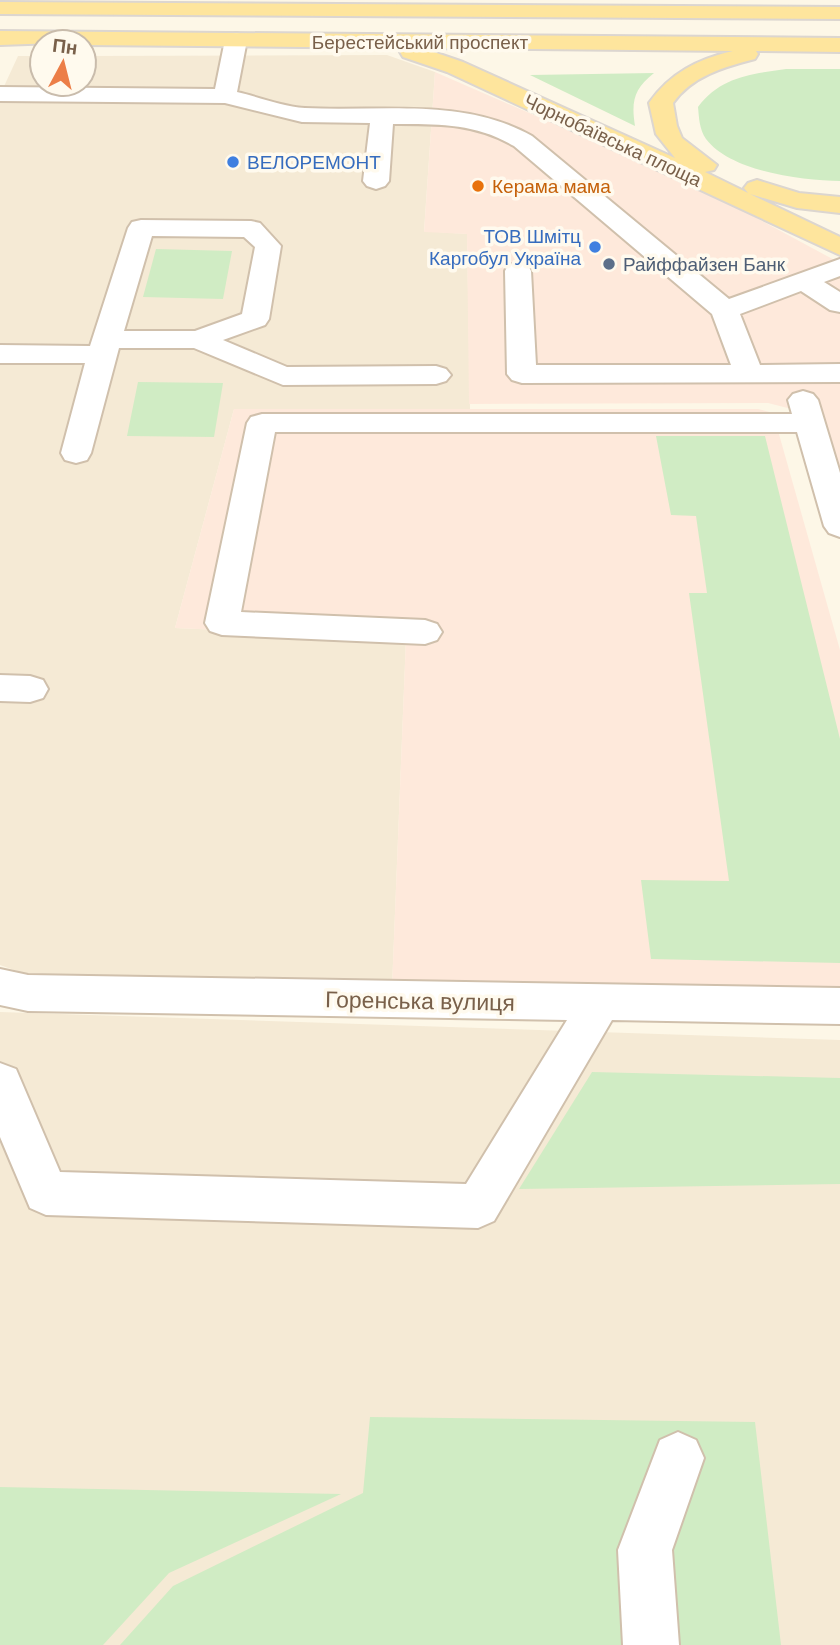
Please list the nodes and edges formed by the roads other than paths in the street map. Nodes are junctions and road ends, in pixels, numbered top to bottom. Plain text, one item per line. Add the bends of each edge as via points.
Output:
1 (571, 0) edge
2 (720, 0) edge
3 (0, 8) edge
4 (522, 11) junction
5 (766, 13) junction
6 (840, 13) edge
7 (0, 38) edge
8 (236, 40) junction
9 (383, 41) junction
10 (792, 45) junction
11 (840, 45) edge
12 (0, 94) edge
13 (225, 96) junction
14 (382, 117) junction
15 (376, 181) dead end
16 (840, 205) edge
17 (840, 247) edge
18 (840, 267) edge
19 (518, 271) dead end
20 (804, 281) junction
21 (840, 304) edge
22 (726, 310) junction
23 (198, 340) junction
24 (104, 347) junction
25 (0, 354) edge
26 (840, 373) edge
27 (748, 374) junction
28 (795, 374) junction
29 (436, 375) dead end
30 (810, 423) junction
31 (76, 453) dead end
32 (835, 489) edge
33 (840, 526) edge
34 (425, 632) dead end
35 (0, 987) edge
36 (599, 1004) junction
37 (840, 1006) edge
38 (0, 1083) edge
39 (678, 1458) dead end
40 (651, 1645) edge

1 - 4 main road
2 - 5 main road
3 - 4 main road, Берестейський проспект
4 - 5 main road, Берестейський проспект
5 - 6 main road, Берестейський проспект
7 - 8 main road, Берестейський проспект
8 - 9 main road, Берестейський проспект
8 - 13 street
9 - 10 main road, Берестейський проспект
9 - 17 main road, Чорнобаївська площа via 492,84
10 - 11 main road, Берестейський проспект
10 - 16 main road, Чорнобаївська площа via 729,58 682,78 661,103 667,136 682,154 741,183 797,200
12 - 13 street
13 - 14 street via 302,115
14 - 15 street
14 - 22 street via 466,120 502,129 635,231
18 - 20 street
19 - 27 street via 522,374
20 - 21 street
20 - 22 street
22 - 27 street
23 - 24 street
23 - 24 street via 255,319 268,246 251,229 141,228
23 - 29 street via 284,376
24 - 25 street
24 - 31 street
26 - 28 street
27 - 28 street
28 - 30 street
30 - 32 street
30 - 34 street via 262,423 222,623
32 - 33 street
35 - 36 street, Горенська вулиця via 28,993
36 - 37 street, Горенська вулиця
36 - 38 street via 478,1206 46,1193
39 - 40 street via 645,1550

